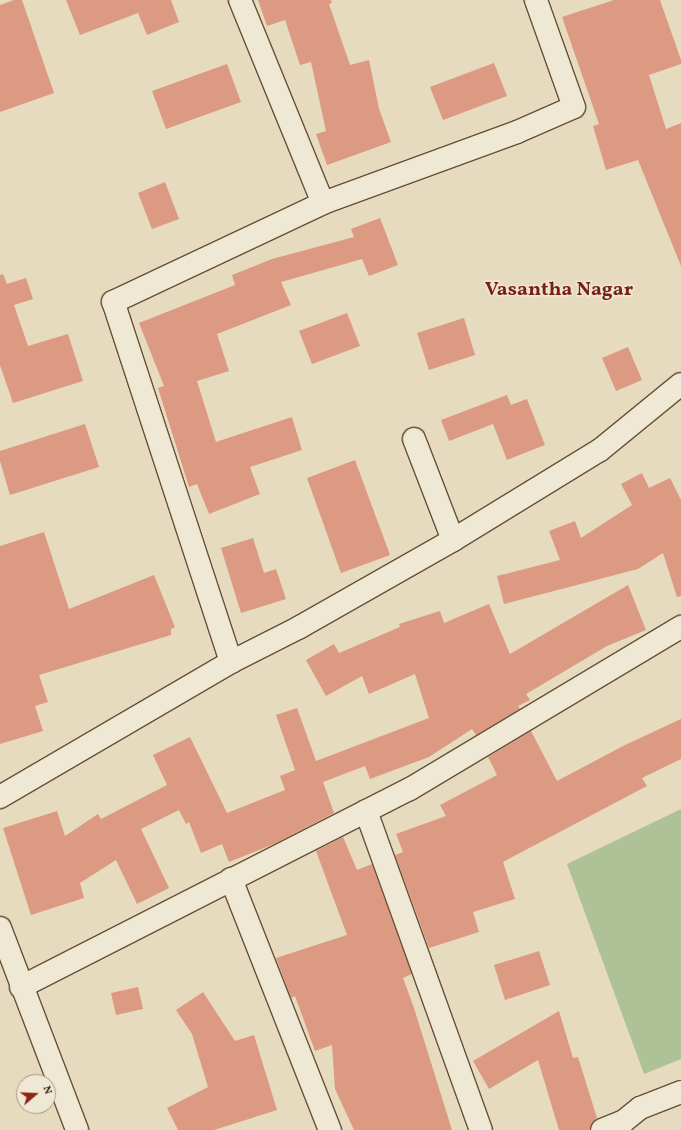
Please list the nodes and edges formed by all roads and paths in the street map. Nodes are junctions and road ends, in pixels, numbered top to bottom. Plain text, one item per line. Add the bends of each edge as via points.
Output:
1 (240, 0) edge
2 (536, 0) edge
3 (323, 202) junction
4 (681, 384) edge
5 (414, 439) dead end
6 (453, 540) junction
7 (681, 627) edge
8 (231, 662) junction
9 (0, 797) edge
10 (366, 811) junction
11 (231, 879) junction
12 (0, 928) edge
13 (21, 987) junction
14 (681, 1092) edge
15 (77, 1130) edge
16 (330, 1130) edge
17 (481, 1130) edge
18 (602, 1130) edge

1 - 3 street
2 - 3 street via 574,107 517,132
3 - 8 street via 113,302
4 - 6 street via 600,450
5 - 6 street
6 - 8 street
7 - 10 street via 410,788
8 - 9 street
10 - 11 street
10 - 17 street
11 - 13 street
11 - 16 street
12 - 13 street
13 - 15 street
14 - 18 street via 640,1108 624,1121

